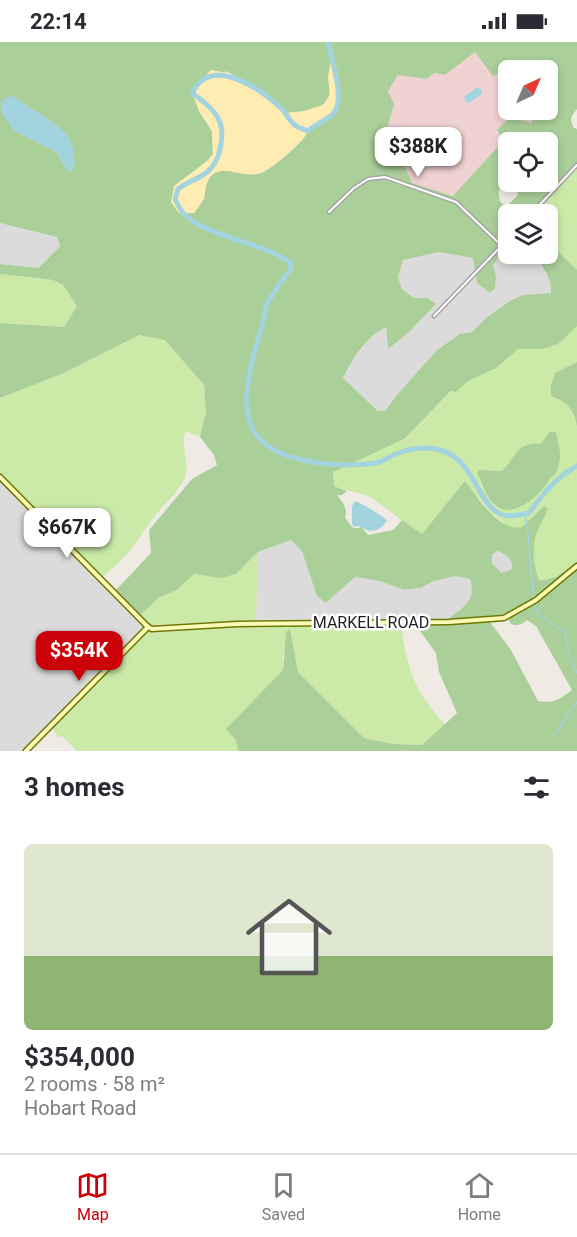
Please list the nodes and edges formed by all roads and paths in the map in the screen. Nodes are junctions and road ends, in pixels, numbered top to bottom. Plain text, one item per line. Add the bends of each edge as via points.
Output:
1 (577, 165) edge
2 (540, 204) edge
3 (328, 212) dead end
4 (498, 242) edge
5 (498, 250) edge
6 (434, 316) dead end
7 (0, 477) edge
8 (577, 566) edge
9 (148, 627) junction
10 (26, 751) edge

1 - 2 street
3 - 4 street via 361,183 385,177 456,202
5 - 6 street
7 - 9 street
8 - 9 street, MARKELL ROAD via 534,601 504,618
9 - 10 street

